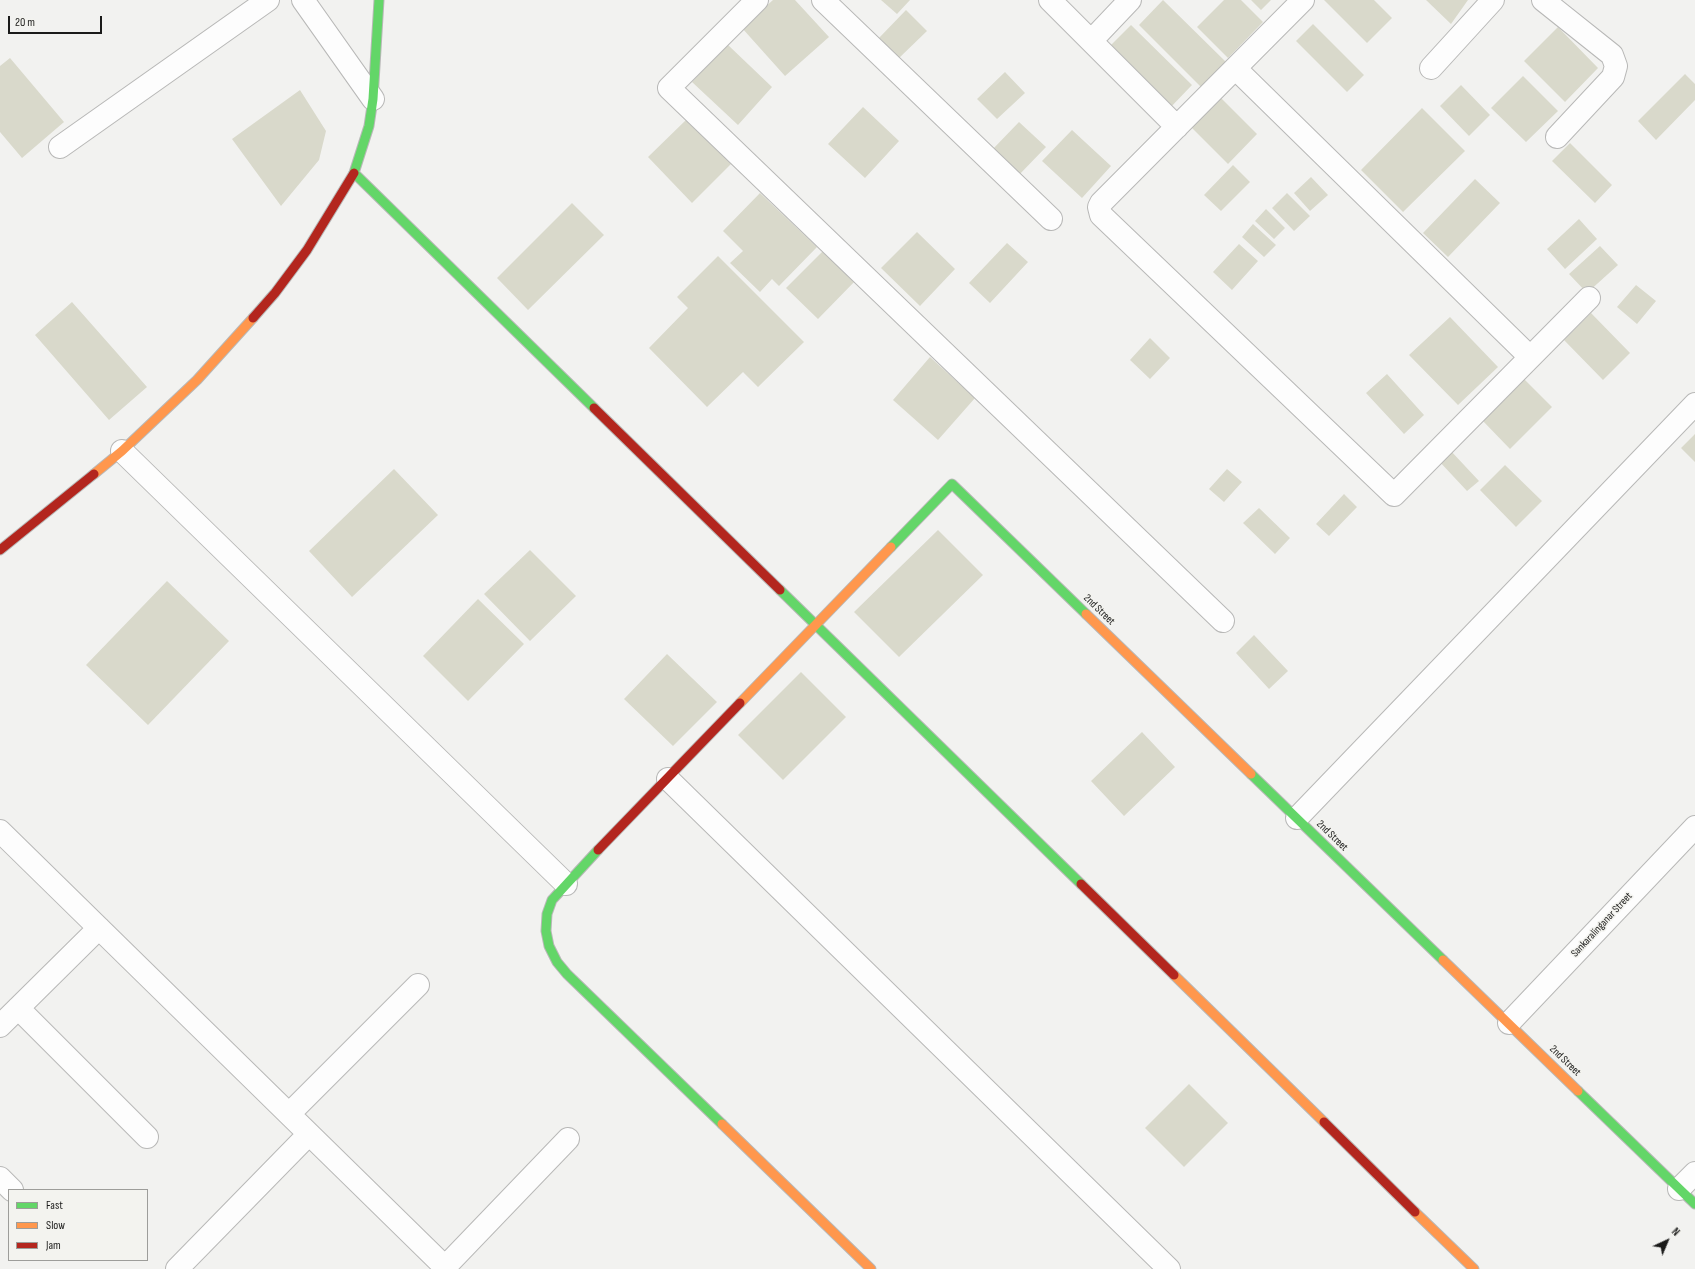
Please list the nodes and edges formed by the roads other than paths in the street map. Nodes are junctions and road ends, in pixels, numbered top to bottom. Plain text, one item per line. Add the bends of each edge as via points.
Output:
1 (268, 0) edge
2 (303, 0) edge
3 (379, 0) edge
4 (757, 0) edge
5 (823, 0) edge
6 (1050, 0) edge
7 (1130, 0) edge
8 (1303, 0) edge
9 (1493, 0) edge
10 (1543, 0) edge
11 (1092, 40) junction
12 (1431, 68) dead end
13 (1236, 69) junction
14 (373, 99) junction
15 (1177, 127) junction
16 (1557, 137) dead end
17 (60, 147) dead end
18 (354, 173) junction
19 (1051, 219) dead end
20 (1589, 298) dead end
21 (1530, 357) junction
22 (1695, 404) edge
23 (122, 451) junction
24 (0, 550) edge
25 (1223, 621) dead end
26 (816, 625) junction
27 (668, 779) junction
28 (1297, 818) junction
29 (1695, 827) edge
30 (0, 831) edge
31 (566, 884) junction
32 (99, 928) junction
33 (418, 985) dead end
34 (18, 1008) junction
35 (1509, 1023) junction
36 (0, 1026) edge
37 (289, 1114) junction
38 (309, 1134) junction
39 (147, 1137) dead end
40 (568, 1139) dead end
41 (1695, 1173) edge
42 (0, 1178) edge
43 (11, 1189) edge
44 (1679, 1189) junction
45 (1695, 1204) edge
46 (446, 1268) edge
47 (177, 1269) edge
48 (871, 1269) edge
49 (1169, 1269) edge
50 (1474, 1269) edge

1 - 17 street
2 - 14 street
3 - 14 street
4 - 25 street via 669,88
5 - 19 street
6 - 11 street
7 - 11 street
8 - 13 street
9 - 12 street
10 - 16 street via 1612,56 1616,66 1613,77
11 - 15 street
13 - 15 street
13 - 21 street
14 - 18 street via 369,126
15 - 21 street via 1101,203 1101,215 1394,495
18 - 23 street via 308,250 275,293 197,380
18 - 26 street
20 - 21 street
22 - 28 street
23 - 24 street
23 - 31 street
26 - 27 street
26 - 28 street, 2nd Street via 952,484
26 - 50 street
27 - 31 street
27 - 49 street
28 - 35 street, 2nd Street
29 - 35 street, Sankaralinganar Street
30 - 32 street
31 - 48 street via 552,900 547,914 546,931 549,946 567,974
32 - 34 street
32 - 37 street
33 - 37 street
34 - 36 street
34 - 39 street
35 - 44 street, 2nd Street
37 - 38 street
38 - 46 street
38 - 47 street
40 - 46 street
41 - 44 street
42 - 43 street
44 - 45 street, 2nd Street

